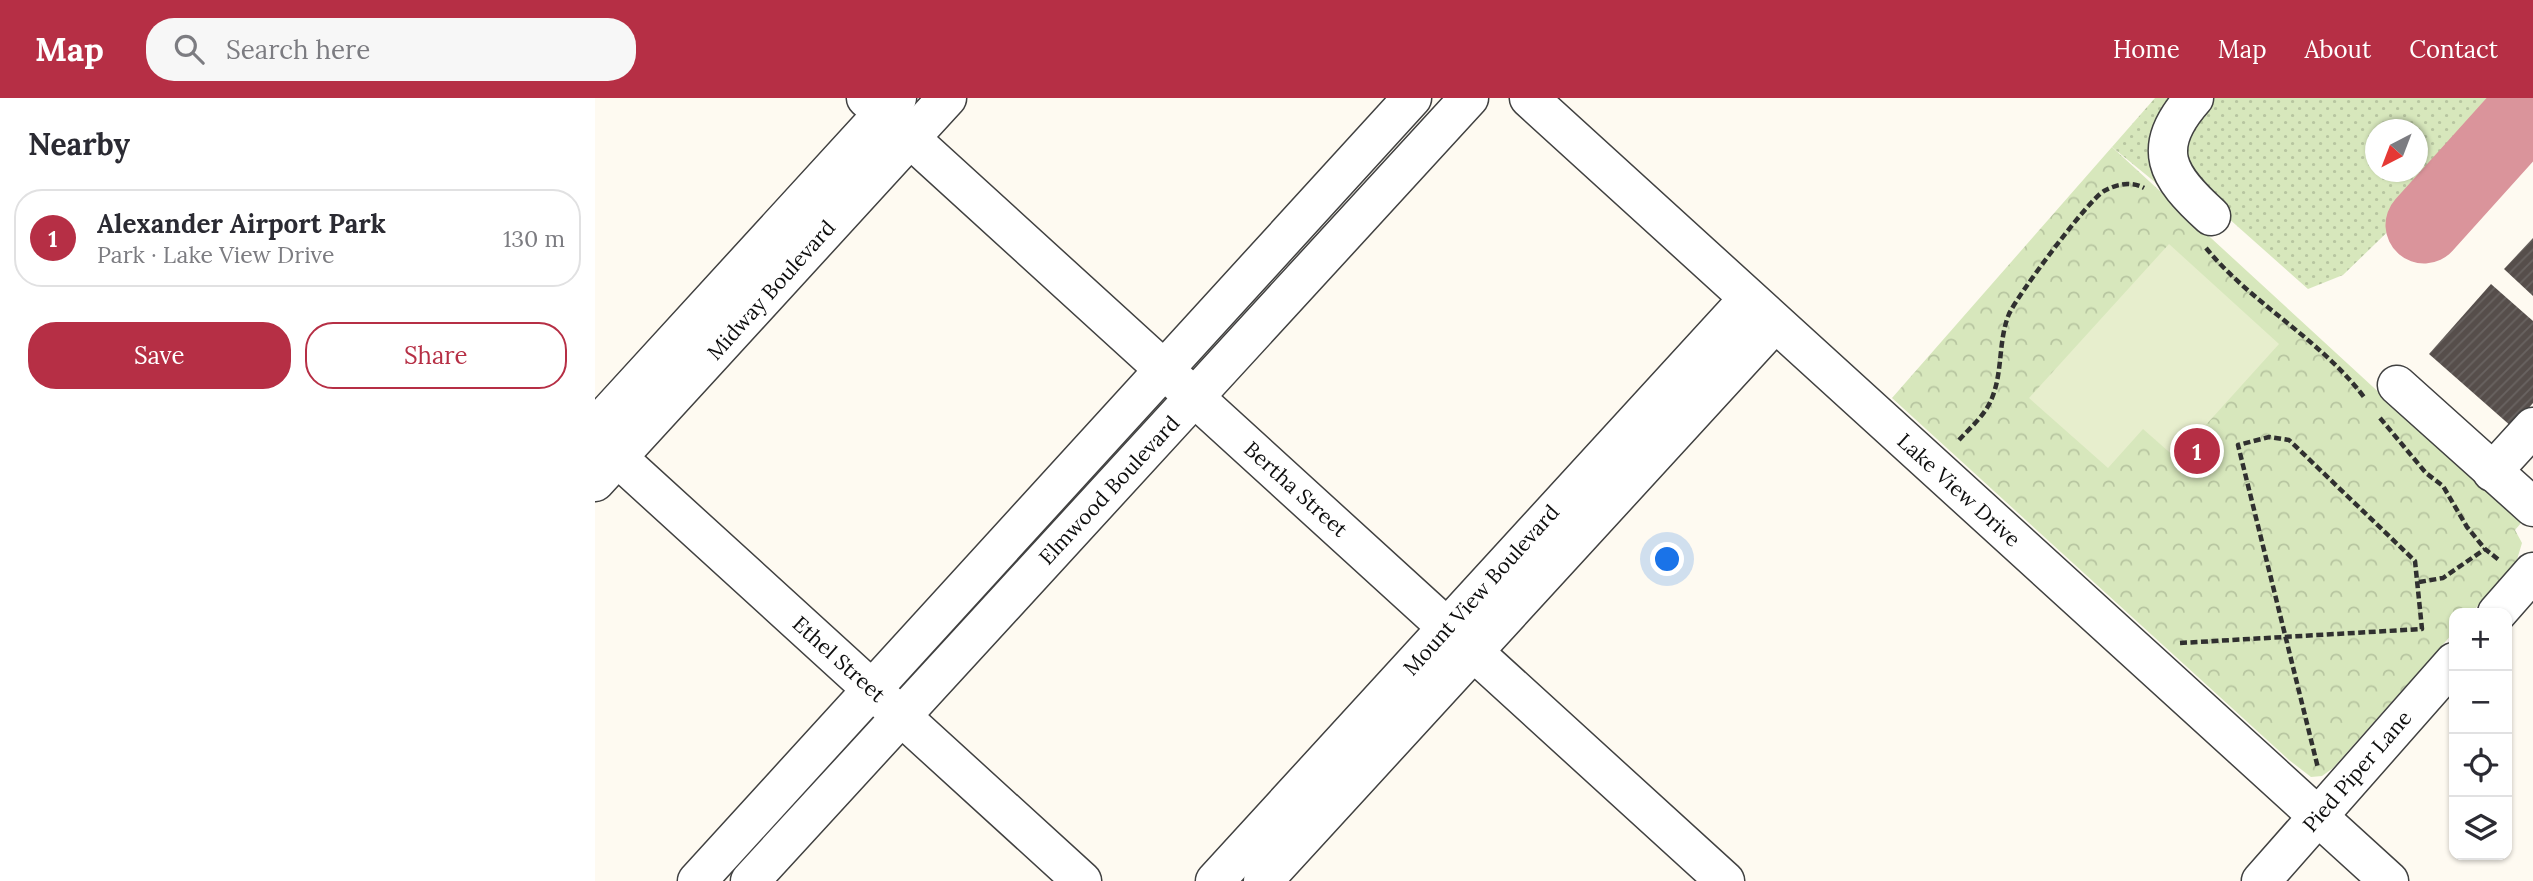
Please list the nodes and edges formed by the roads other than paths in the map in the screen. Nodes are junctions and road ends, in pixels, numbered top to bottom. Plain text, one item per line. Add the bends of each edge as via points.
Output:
1 (947, 98) edge
2 (1412, 98) edge
3 (1468, 98) edge
4 (2194, 98) edge
5 (1552, 106) edge
6 (889, 112) edge
7 (2207, 230) road end
8 (1761, 311) junction
9 (1164, 369) junction
10 (1194, 397) junction
11 (2381, 401) road end
12 (2533, 427) edge
13 (601, 451) edge
14 (2492, 472) junction
15 (2533, 507) edge
16 (2517, 567) edge
17 (2499, 608) edge
18 (1461, 639) junction
19 (2449, 668) edge
20 (872, 689) junction
21 (901, 716) junction
22 (2318, 816) junction
23 (697, 881) edge
24 (750, 881) edge
25 (1082, 881) edge
26 (1215, 881) edge
27 (1263, 881) edge
28 (1725, 881) edge
29 (2261, 881) edge
30 (2389, 881) edge

1 - 6 street, Midway Boulevard
2 - 9 street, Elmwood Boulevard
3 - 10 street, Elmwood Boulevard
4 - 7 street via 2170,138 2170,167
5 - 8 street, Lake View Drive
6 - 9 street, Bertha Street
6 - 13 street, Midway Boulevard
8 - 18 street, Mount View Boulevard
8 - 22 street, Lake View Drive
9 - 10 street, Bertha Street
9 - 20 street, Elmwood Boulevard
10 - 18 street, Bertha Street
10 - 21 street, Elmwood Boulevard
11 - 14 street
12 - 14 street
13 - 20 street, Ethel Street
14 - 15 street
16 - 17 street
18 - 26 street, Mount View Boulevard
18 - 27 street, Mount View Boulevard
18 - 28 street, Bertha Street
19 - 22 street, Pied Piper Lane
20 - 21 street, Ethel Street
20 - 23 street, Elmwood Boulevard
21 - 24 street, Elmwood Boulevard
21 - 25 street, Ethel Street
22 - 29 street, Pied Piper Lane
22 - 30 street, Lake View Drive

